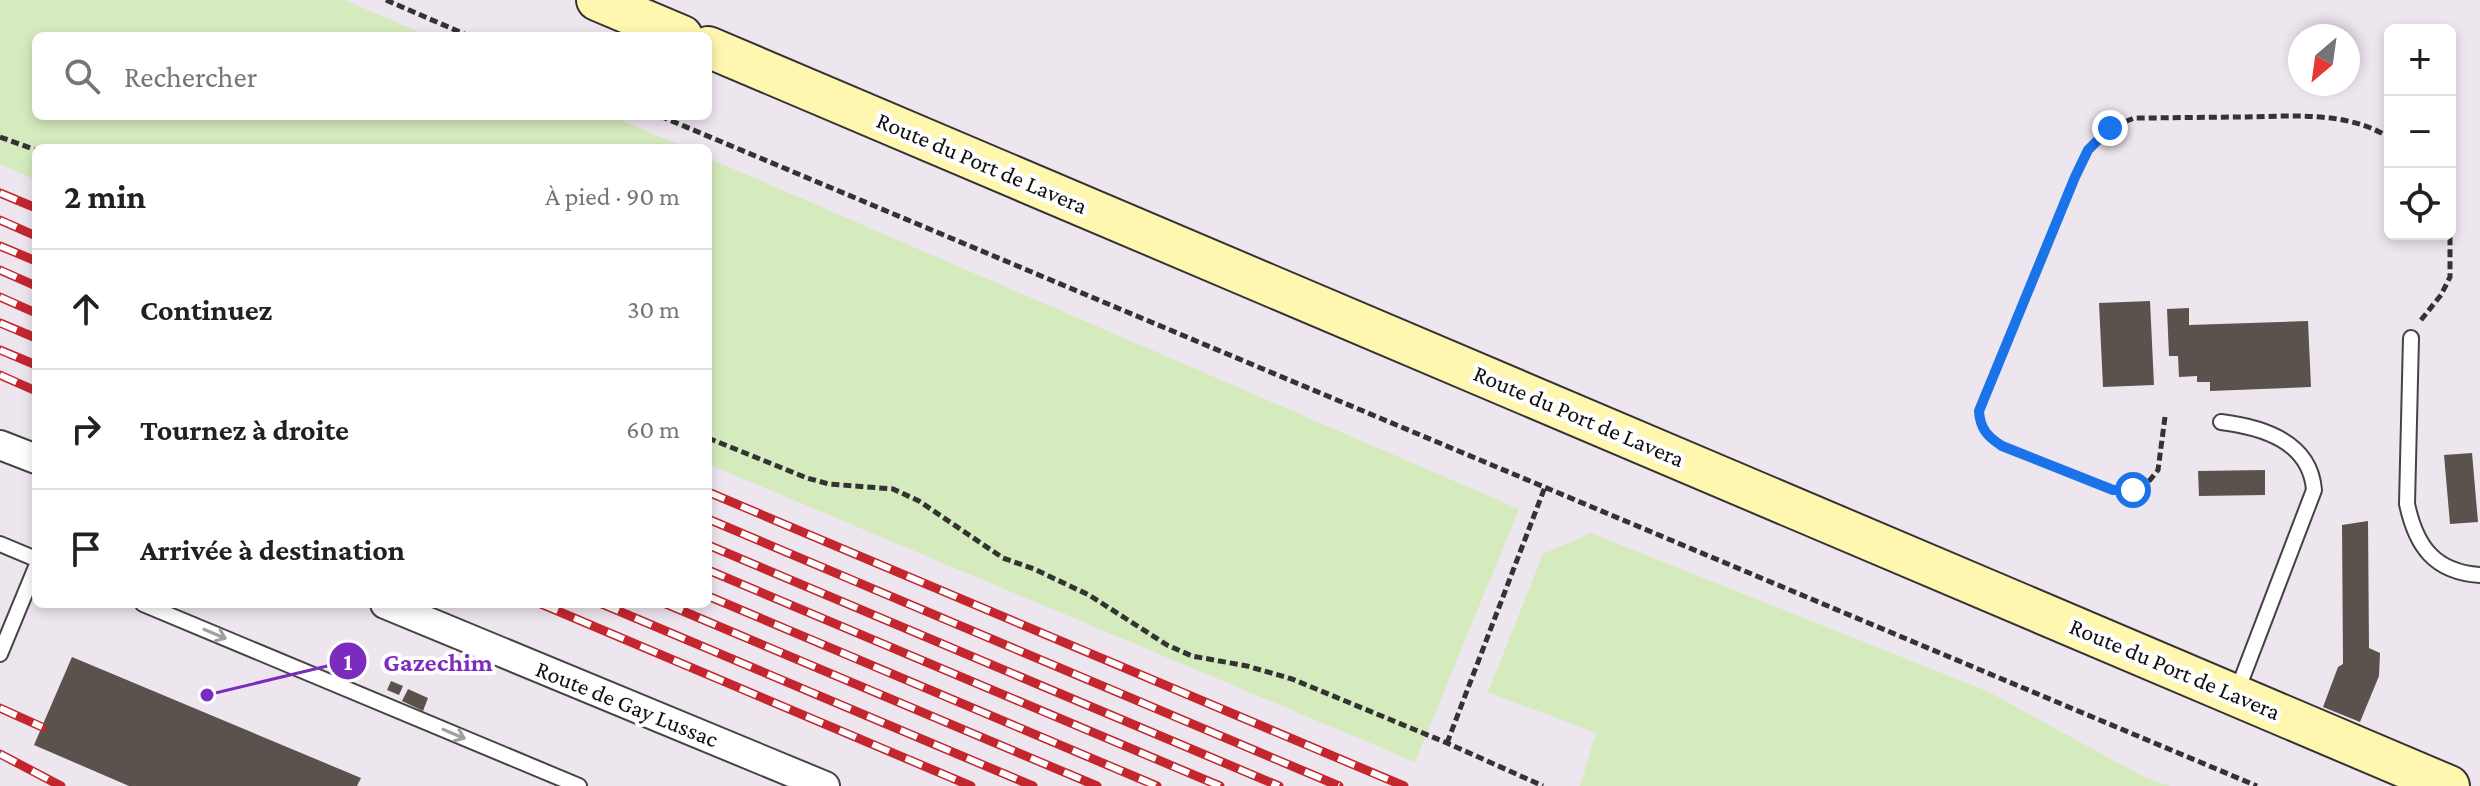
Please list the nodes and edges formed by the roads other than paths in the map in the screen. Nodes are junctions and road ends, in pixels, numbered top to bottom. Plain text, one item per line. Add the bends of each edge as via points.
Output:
1 (597, 0) edge
2 (673, 32) edge
3 (712, 49) edge
4 (2411, 338) road end
5 (2221, 422) dead end
6 (0, 445) edge
7 (32, 457) edge
8 (0, 544) edge
9 (32, 557) edge
10 (2480, 575) edge
11 (32, 577) edge
12 (153, 608) edge
13 (395, 608) edge
14 (0, 654) edge
15 (2236, 695) junction
16 (579, 786) edge
17 (825, 786) edge
18 (2449, 786) edge

1 - 2 street
3 - 15 street, Route du Port de Lavera
4 - 10 lane via 2407,504 2412,525 2439,563
5 - 15 lane via 2254,426 2279,437 2313,474 2314,490
6 - 7 street
8 - 9 lane
11 - 14 lane
12 -> 16 lane
13 - 17 street, Route de Gay Lussac
15 - 18 street, Route du Port de Lavera

